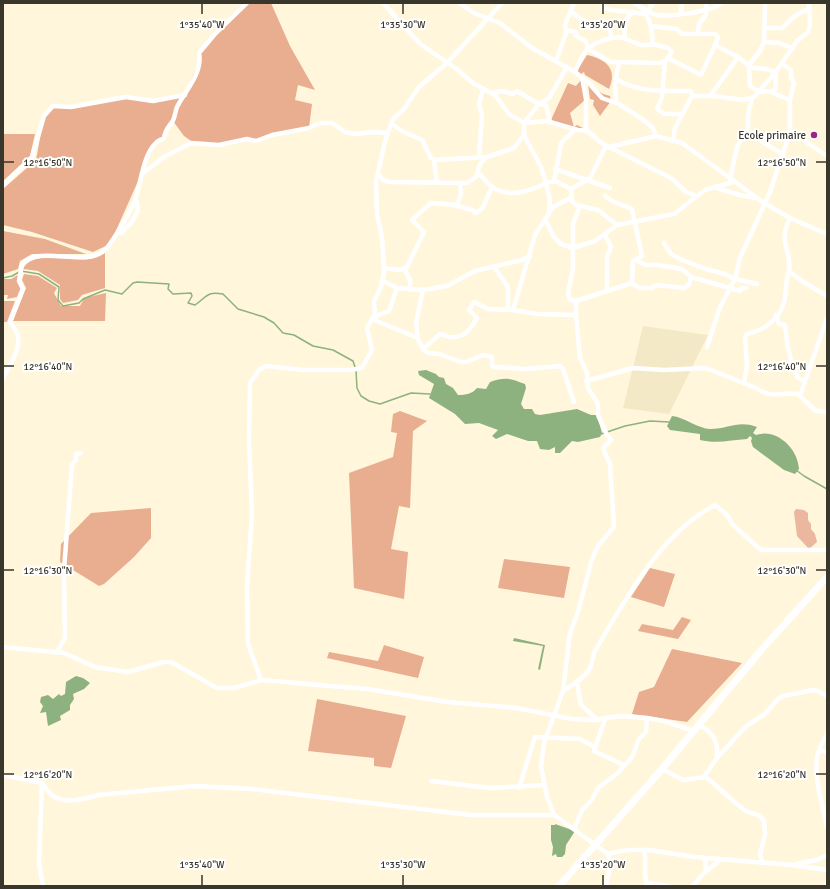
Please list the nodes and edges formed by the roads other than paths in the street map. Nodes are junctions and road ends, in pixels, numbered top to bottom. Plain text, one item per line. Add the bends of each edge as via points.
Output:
1 (247, 3) edge
2 (383, 3) edge
3 (459, 3) edge
4 (499, 3) edge
5 (502, 3) edge
6 (574, 3) edge
7 (603, 3) edge
8 (636, 3) edge
9 (653, 3) edge
10 (682, 3) edge
11 (706, 3) edge
12 (721, 3) edge
13 (765, 3) edge
14 (809, 6) edge
15 (706, 10) junction
16 (571, 11) junction
17 (632, 13) junction
18 (647, 13) junction
19 (681, 14) junction
20 (488, 17) junction
21 (651, 26) junction
22 (764, 28) junction
23 (566, 30) junction
24 (698, 34) junction
25 (611, 38) junction
26 (625, 39) junction
27 (764, 42) junction
28 (653, 44) junction
29 (715, 45) junction
30 (792, 48) junction
31 (588, 49) junction
32 (738, 57) junction
33 (666, 60) junction
34 (556, 61) junction
35 (448, 62) junction
36 (618, 62) junction
37 (782, 64) junction
38 (749, 66) junction
39 (567, 67) junction
40 (575, 72) junction
41 (775, 74) junction
42 (582, 77) junction
43 (616, 79) junction
44 (483, 89) junction
45 (663, 91) junction
46 (759, 92) junction
47 (492, 93) junction
48 (773, 93) junction
49 (184, 95) junction
50 (711, 95) junction
51 (692, 96) junction
52 (752, 98) junction
53 (790, 100) junction
54 (616, 102) junction
55 (539, 104) junction
56 (682, 114) junction
57 (550, 122) junction
58 (524, 123) junction
59 (392, 124) junction
60 (574, 129) junction
61 (586, 130) junction
62 (790, 131) junction
63 (747, 132) junction
64 (388, 134) junction
65 (524, 135) junction
66 (656, 136) junction
67 (673, 140) junction
68 (607, 146) junction
69 (782, 154) junction
70 (827, 156) edge
71 (479, 157) junction
72 (487, 157) junction
73 (434, 160) junction
74 (555, 169) junction
75 (478, 173) junction
76 (378, 174) junction
77 (142, 175) junction
78 (587, 180) junction
79 (554, 181) junction
80 (732, 181) junction
81 (437, 183) junction
82 (460, 183) junction
83 (546, 184) junction
84 (3, 185) edge
85 (493, 187) junction
86 (716, 187) junction
87 (610, 188) dead end
88 (571, 189) junction
89 (604, 196) dead end
90 (697, 196) junction
91 (136, 197) junction
92 (572, 197) junction
93 (756, 198) junction
94 (444, 203) junction
95 (764, 203) junction
96 (580, 206) junction
97 (549, 214) junction
98 (790, 218) junction
99 (545, 219) junction
100 (635, 221) junction
101 (617, 225) junction
102 (121, 233) dead end
103 (827, 234) edge
104 (605, 235) junction
105 (664, 243) dead end
106 (573, 248) junction
107 (530, 256) junction
108 (636, 260) junction
109 (494, 267) junction
110 (384, 268) junction
111 (404, 268) junction
112 (789, 271) junction
113 (691, 278) junction
114 (735, 279) junction
115 (383, 281) junction
116 (632, 283) junction
117 (758, 284) dead end
118 (397, 288) junction
119 (729, 288) junction
120 (746, 288) dead end
121 (410, 290) junction
122 (423, 290) junction
123 (607, 290) junction
124 (827, 296) edge
125 (576, 300) junction
126 (510, 310) junction
127 (576, 315) junction
128 (776, 315) junction
129 (373, 318) junction
130 (827, 318) edge
131 (418, 338) junction
132 (707, 347) dead end
133 (423, 349) junction
134 (3, 378) edge
135 (586, 381) junction
136 (805, 381) junction
137 (744, 383) junction
138 (800, 396) junction
139 (574, 402) dead end
140 (827, 412) edge
141 (81, 454) dead end
142 (827, 550) edge
143 (827, 577) edge
144 (3, 647) edge
145 (57, 652) junction
146 (261, 680) junction
147 (577, 682) junction
148 (563, 692) junction
149 (827, 696) edge
150 (555, 715) junction
151 (647, 718) junction
152 (605, 719) junction
153 (598, 720) junction
154 (699, 725) junction
155 (694, 731) junction
156 (827, 733) edge
157 (545, 737) junction
158 (595, 747) junction
159 (819, 750) junction
160 (827, 752) edge
161 (716, 758) junction
162 (624, 765) junction
163 (662, 769) junction
164 (3, 775) edge
165 (703, 778) junction
166 (431, 781) dead end
167 (42, 783) junction
168 (545, 785) junction
169 (519, 788) junction
170 (554, 815) junction
171 (826, 817) edge
172 (827, 827) edge
173 (574, 829) junction
174 (596, 846) junction
175 (644, 850) junction
176 (608, 854) junction
177 (827, 856) edge
178 (706, 858) junction
179 (720, 860) junction
180 (762, 863) junction
181 (787, 865) junction
182 (827, 870) edge
183 (706, 871) junction
184 (827, 882) edge
185 (646, 885) edge
186 (43, 886) edge
187 (559, 886) edge
188 (606, 886) edge
189 (669, 886) edge
190 (693, 886) edge
191 (827, 886) edge

1 - 49 street via 199,53 200,60
2 - 35 street via 413,38
3 - 20 street via 474,13
4 - 20 street
5 - 20 street
6 - 16 street
7 - 17 street via 603,9
8 - 18 street
9 - 18 street
10 - 19 street
11 - 15 street
12 - 15 street
13 - 22 street
14 - 22 street via 782,28
14 - 30 street via 808,32
15 - 19 street
15 - 24 street via 706,16 698,26
16 - 23 street
16 - 25 street via 596,28 610,28
17 - 18 street
17 - 26 street via 624,27
18 - 19 street
18 - 21 street
20 - 34 street via 503,25 532,48
20 - 35 street
21 - 24 street via 677,29 682,34
21 - 28 street
22 - 27 street
23 - 31 street via 576,32 576,36 586,41
23 - 34 street
24 - 29 street via 717,35
25 - 26 street
25 - 31 street
26 - 28 street via 638,45
27 - 30 street via 779,43
27 - 38 street
28 - 33 street via 671,50
29 - 32 street
29 - 33 street via 701,75
30 - 37 street
31 - 36 street via 611,62
31 - 40 street
32 - 38 street
32 - 50 street
33 - 36 street via 653,64
33 - 45 street
34 - 39 street
35 - 44 street
35 - 59 street via 419,87 403,110 393,119
36 - 43 street
37 - 41 street
37 - 53 street via 790,70 794,83
38 - 41 street via 768,68
38 - 46 street via 750,85
39 - 40 street
39 - 55 street via 549,98
40 - 42 street
41 - 46 street
41 - 48 street
42 - 54 street via 602,98
42 - 61 street via 586,99
43 - 45 street via 636,88
43 - 54 street
44 - 47 street
44 - 71 street via 479,104 482,115
45 - 51 street via 692,91
45 - 56 street via 658,111 665,114
46 - 48 street via 774,90
46 - 52 street
47 - 55 street via 502,91 513,94 517,90
47 - 58 street via 509,114
48 - 53 street
49 - 77 street via 176,108 173,121 166,128 164,138 155,143
49 - 84 street via 153,101 126,97 71,106 52,106 44,116 32,157
50 - 51 street
50 - 52 street via 743,100
51 - 56 street
52 - 63 street via 748,111
53 - 62 street
54 - 66 street via 648,123
55 - 57 street via 546,105
55 - 58 street
56 - 67 street via 675,128
57 - 58 street
57 - 60 street
58 - 65 street
59 - 64 street
59 - 73 street via 422,140
60 - 61 street
60 - 74 street via 562,142
61 - 68 street
62 - 69 street
62 - 70 street
63 - 69 street
63 - 80 street via 737,147
64 - 76 street
64 - 77 street via 354,134 332,123 320,123 256,141 247,139 219,145 191,143 164,157
65 - 72 street via 514,148
65 - 83 street via 541,167
66 - 67 street
66 - 68 street
67 - 80 street via 682,143
68 - 78 street
68 - 90 street via 671,178 686,192
69 - 95 street
71 - 72 street
71 - 73 street
72 - 75 street via 480,164
73 - 81 street
74 - 78 street
74 - 79 street
75 - 82 street via 473,180
75 - 85 street
76 - 81 street via 383,180 390,182
76 - 110 street via 377,214
77 - 91 street
78 - 87 street
78 - 88 street
79 - 83 street
79 - 88 street
80 - 86 street
80 - 93 street
81 - 82 street
82 - 94 street via 461,194 457,205
83 - 85 street via 526,193 501,191
83 - 97 street via 550,200
85 - 94 street via 486,197 485,206 475,213 473,210
86 - 90 street
86 - 93 street
88 - 92 street
89 - 100 street via 632,209
90 - 100 street via 674,214
91 - 102 street via 138,211
91 - 134 street via 110,244 101,252 90,257 32,256 22,264 19,281 23,289 10,322 18,335 18,344
92 - 96 street via 575,204
92 - 97 street via 557,204
93 - 95 street
94 - 111 street via 431,203 412,220 424,232 410,262
95 - 98 street
95 - 114 street via 740,258
96 - 101 street via 598,210
96 - 106 street via 572,224
97 - 99 street
98 - 103 street
98 - 112 street via 784,234
99 - 106 street via 554,237 561,244
99 - 107 street via 535,235
100 - 101 street
100 - 108 street via 642,256
101 - 104 street
104 - 106 street
104 - 123 street via 611,247 607,257
105 - 114 street via 669,253 676,257
106 - 125 street via 573,268 568,294 570,300
107 - 109 street
107 - 126 street
108 - 113 street via 646,265 682,269
108 - 116 street via 633,261
109 - 122 street via 468,274 447,286
109 - 126 street via 508,287
110 - 111 street
110 - 115 street
111 - 121 street via 410,280
112 - 124 street
112 - 128 street via 784,301
113 - 116 street via 689,286 684,288 657,285 639,288
113 - 119 street
114 - 117 street
114 - 119 street
115 - 118 street
115 - 129 street via 374,301 376,311
116 - 123 street
118 - 121 street
118 - 129 street via 389,311
119 - 120 street via 740,291
119 - 132 street
121 - 122 street
122 - 131 street via 416,317
123 - 125 street
125 - 127 street
126 - 127 street
126 - 133 street via 488,309 474,302 469,310 478,318 468,332 458,337 440,334
127 - 135 street via 579,350 587,373
128 - 136 street via 779,324 785,325 787,349 794,370 798,378
128 - 137 street via 763,329 745,337 747,366
129 - 131 street
129 - 146 street via 367,328 372,350 360,368 303,370 266,366 259,370 250,383 252,515 247,586 248,644
130 - 136 street
131 - 133 street
133 - 139 street via 428,353 461,362 483,355 489,356 492,357 494,367 527,369 560,366
135 - 137 street via 633,368 706,368
135 - 148 street via 598,404 598,415 611,440 603,448 610,464 614,527 594,554 578,612 571,627
136 - 138 street
137 - 138 street via 763,393 796,393
138 - 140 street via 816,411
141 - 145 street via 76,454 76,460 72,465 64,570 65,638
142 - 147 street via 761,550 715,505 709,506 675,534 643,574 595,651 588,672
143 - 154 street
144 - 145 street
145 - 146 street via 95,667 128,672 171,662 217,688 234,688
146 - 150 street via 367,689
147 - 148 street
147 - 153 street via 581,705
148 - 150 street
149 - 161 street via 812,690 783,696 765,714 745,727
150 - 153 street via 572,719
150 - 157 street
151 - 152 street via 620,716
151 - 155 street
151 - 162 street via 645,735 639,739 632,757
152 - 153 street
152 - 158 street
154 - 155 street
154 - 161 street via 708,730 717,742
155 - 163 street
156 - 159 street
157 - 158 street via 580,739
157 - 168 street via 541,759
157 - 169 street via 537,736 534,739
158 - 162 street via 596,753
159 - 160 street
159 - 171 street via 818,777
161 - 165 street
162 - 173 street via 618,773 599,787 582,810
163 - 165 street via 683,780
163 - 174 street
164 - 167 street
165 - 180 street via 707,778 738,805 760,816 764,821 766,834 760,855
166 - 169 street via 490,788
167 - 170 street via 51,795 71,800 168,788 252,788 471,815
167 - 186 street via 39,863
168 - 169 street
168 - 170 street
170 - 173 street
171 - 172 street
173 - 174 street
174 - 176 street
174 - 187 street
175 - 176 street
175 - 178 street
175 - 185 street
176 - 188 street via 610,866
177 - 181 street
178 - 179 street
178 - 183 street
179 - 180 street
179 - 183 street
180 - 181 street
181 - 182 street
183 - 190 street
184 - 191 street
185 - 189 street

